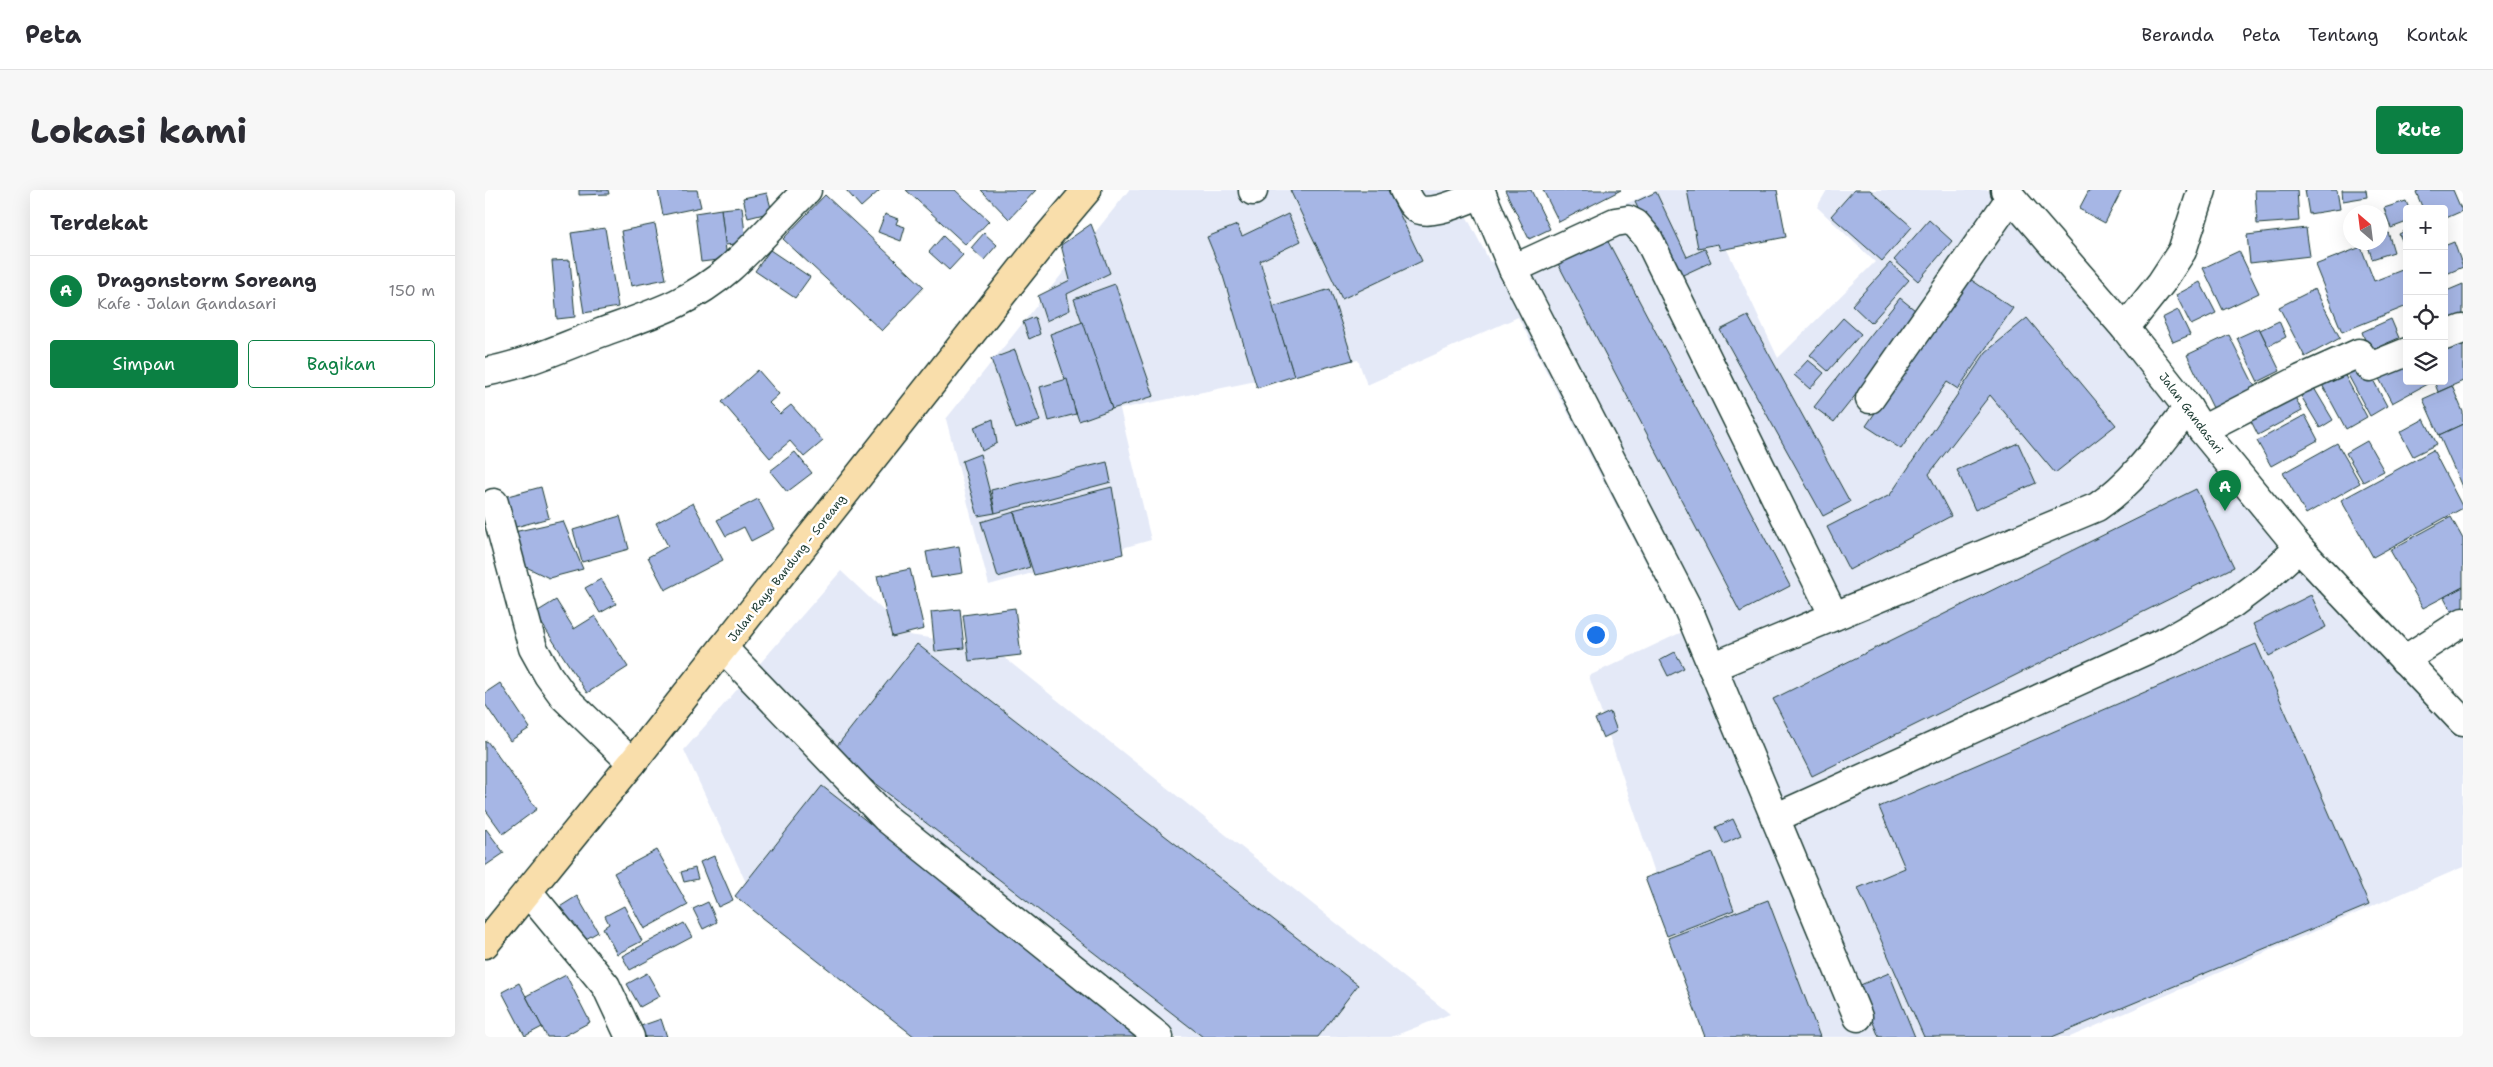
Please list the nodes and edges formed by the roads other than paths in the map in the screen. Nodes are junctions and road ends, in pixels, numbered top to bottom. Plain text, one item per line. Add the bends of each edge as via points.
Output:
1 (807, 190) edge
2 (1087, 190) edge
3 (1404, 190) edge
4 (2202, 190) edge
5 (1481, 192) edge
6 (2008, 193) edge
7 (1513, 269) junction
8 (2125, 328) junction
9 (2463, 329) edge
10 (2448, 335) edge
11 (2403, 354) edge
12 (485, 372) edge
13 (1870, 399) dead end
14 (2195, 419) junction
15 (494, 503) dead end
16 (2299, 548) junction
17 (1834, 616) junction
18 (2463, 622) edge
19 (723, 648) junction
20 (2405, 660) junction
21 (1712, 667) junction
22 (2463, 722) edge
23 (632, 763) junction
24 (1775, 818) junction
25 (529, 893) junction
26 (485, 944) edge
27 (1858, 1018) dead end
28 (630, 1037) edge
29 (1159, 1037) edge

1 - 12 street via 729,269 692,296 649,317 529,361
2 - 19 main road, Jalan Raya Bandung - Soreang
3 - 5 street via 1415,207 1423,212
4 - 8 street via 2181,251 2161,283
5 - 7 street
6 - 8 street, Jalan Gandasari
6 - 13 street
7 - 17 street via 1615,222 1628,220 1641,230 1648,238
7 - 21 street via 1689,611
8 - 14 street, Jalan Gandasari
9 - 10 street
11 - 14 street via 2370,367 2359,353 2284,388
14 - 16 street, Jalan Gandasari
14 - 17 street via 2119,492 2097,507
15 - 23 street via 533,648 564,697
16 - 20 street, Jalan Gandasari
16 - 24 street via 2232,604 2169,640
17 - 21 street
18 - 20 street
19 - 23 main road, Jalan Raya Bandung - Soreang
19 - 29 street via 886,818
20 - 22 street, Jalan Gandasari
21 - 24 street
23 - 25 main road, Jalan Raya Bandung - Soreang
24 - 27 street
25 - 26 main road, Jalan Raya Bandung - Soreang
25 - 28 street via 606,986

